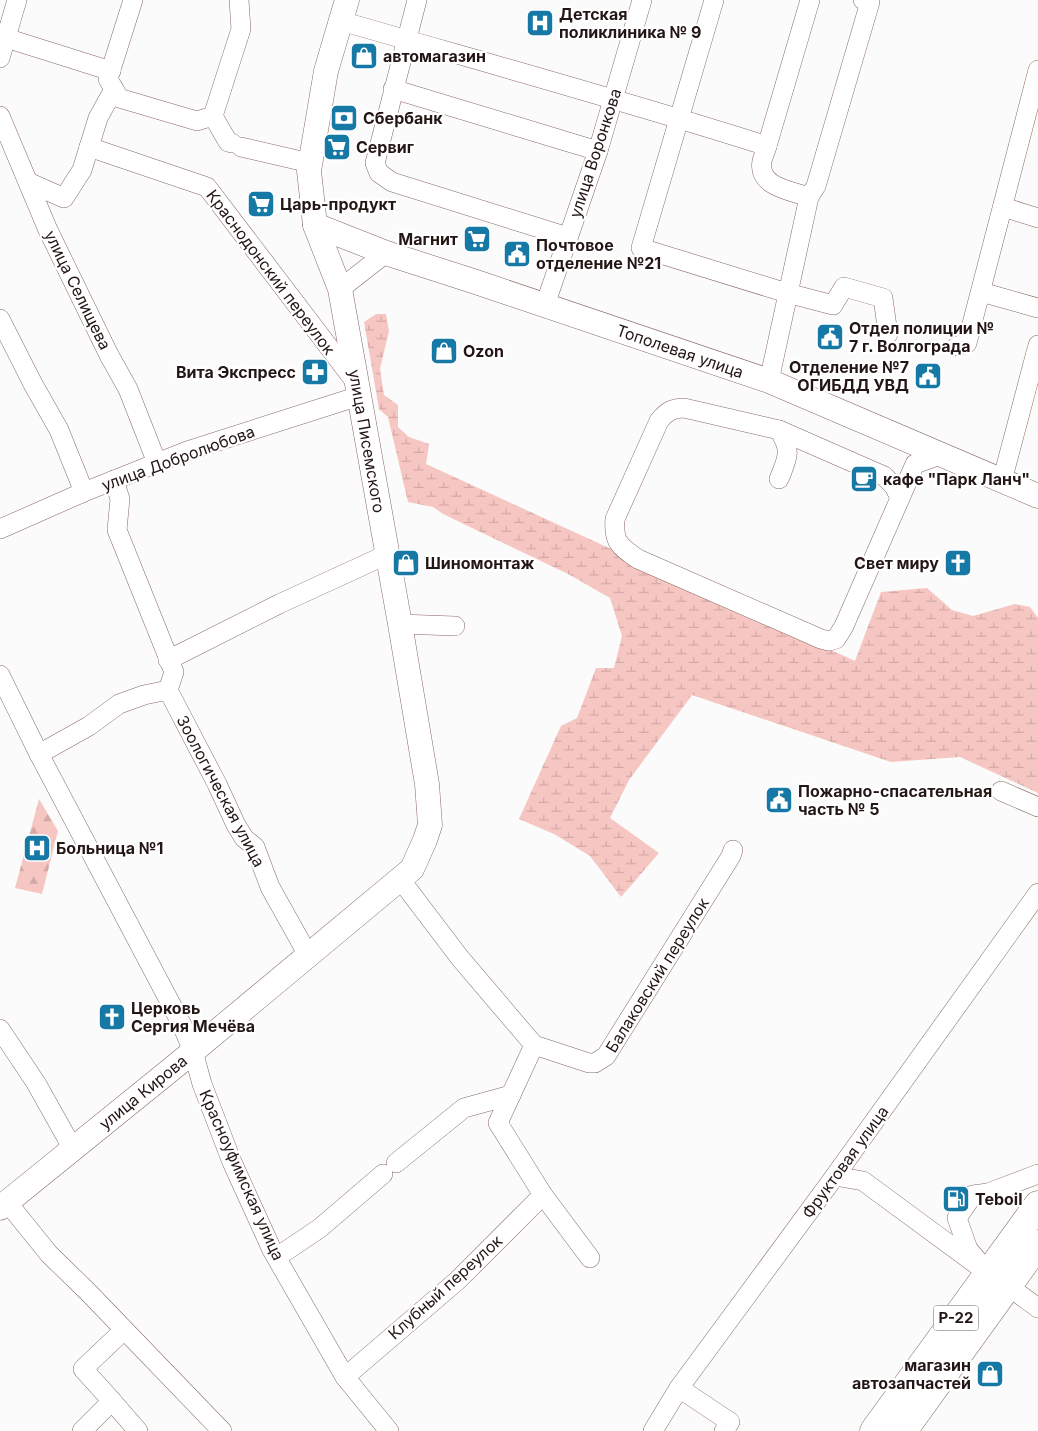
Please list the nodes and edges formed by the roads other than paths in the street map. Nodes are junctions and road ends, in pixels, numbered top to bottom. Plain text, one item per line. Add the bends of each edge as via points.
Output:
1 (18, 0) edge
2 (133, 0) edge
3 (239, 0) edge
4 (417, 0) edge
5 (642, 0) edge
6 (714, 0) edge
7 (810, 0) edge
8 (864, 0) edge
9 (344, 11) edge
10 (6, 38) junction
11 (406, 40) junction
12 (0, 58) edge
13 (1038, 70) edge
14 (112, 80) junction
15 (393, 89) junction
16 (613, 100) junction
17 (0, 116) edge
18 (213, 116) junction
19 (678, 118) junction
20 (767, 146) junction
21 (89, 147) junction
22 (598, 151) junction
23 (310, 163) junction
24 (28, 182) junction
25 (809, 197) junction
26 (64, 198) junction
27 (1003, 208) junction
28 (1038, 218) edge
29 (314, 226) junction
30 (48, 230) junction
31 (568, 237) junction
32 (386, 253) junction
33 (340, 289) junction
34 (981, 292) junction
35 (787, 293) junction
36 (545, 305) junction
37 (1038, 308) edge
38 (0, 319) edge
39 (888, 334) dead end
40 (957, 346) dead end
41 (1038, 346) edge
42 (768, 381) junction
43 (358, 391) junction
44 (779, 430) junction
45 (940, 455) junction
46 (156, 463) junction
47 (779, 479) dead end
48 (114, 480) junction
49 (1002, 481) junction
50 (84, 492) junction
51 (1038, 496) edge
52 (900, 498) junction
53 (0, 529) edge
54 (388, 554) junction
55 (400, 624) junction
56 (455, 626) dead end
57 (168, 660) junction
58 (0, 675) edge
59 (168, 690) junction
60 (39, 754) junction
61 (1001, 791) dead end
62 (1038, 807) edge
63 (733, 850) dead end
64 (400, 879) junction
65 (1038, 894) edge
66 (308, 955) junction
67 (0, 1029) edge
68 (534, 1046) junction
69 (193, 1051) junction
70 (511, 1095) junction
71 (74, 1149) junction
72 (1038, 1174) edge
73 (835, 1176) junction
74 (543, 1195) junction
75 (4, 1205) edge
76 (1038, 1206) edge
77 (1038, 1244) edge
78 (277, 1257) junction
79 (590, 1258) dead end
80 (998, 1280) junction
81 (1038, 1308) edge
82 (124, 1330) junction
83 (345, 1376) junction
84 (679, 1388) junction
85 (112, 1401) junction
86 (82, 1431) edge
87 (138, 1431) edge
88 (222, 1431) edge
89 (389, 1431) edge
90 (653, 1431) edge
91 (724, 1431) edge
92 (874, 1431) edge
93 (903, 1431) edge

1 - 10 street
2 - 14 street
3 - 18 street via 241,29
4 - 11 street
5 - 16 street, улица Воронкова
6 - 19 street
7 - 20 street
8 - 25 street via 870,2 816,186
9 - 11 street
9 - 23 main road, улица Писемского via 326,72
10 - 12 street
10 - 14 street
11 - 15 street
11 - 16 street
13 - 27 street
14 - 18 street via 119,98 197,121
14 - 21 street
15 - 22 street
15 - 31 street via 375,163 379,174 392,182
16 - 19 street
16 - 22 street, улица Воронкова
17 - 24 street, улица Селищева
18 - 23 street via 228,142
19 - 20 street
19 - 35 street via 641,248
20 - 25 street via 762,163 764,177 771,184
21 - 26 street via 82,170
21 - 43 street, Краснодонский переулок via 207,187
22 - 31 street, улица Воронкова
23 - 29 main road, улица Писемского
24 - 26 street
24 - 30 street, улица Селищева
25 - 35 street
26 - 30 street
27 - 28 street
27 - 34 street
29 - 32 main road, Тополевая улица
29 - 33 main road, улица Писемского
30 - 46 street, улица Селищева via 128,389
31 - 36 street, улица Воронкова
32 - 33 street
32 - 36 main road, Тополевая улица
33 - 43 main road, улица Писемского
34 - 37 street
34 - 40 street via 967,344
35 - 39 street via 834,305 844,288 883,298
35 - 42 street
36 - 42 main road, Тополевая улица
38 - 50 street via 59,430
41 - 49 street
42 - 45 main road, Тополевая улица
43 - 46 street, улица Добролюбова
43 - 54 main road, улица Писемского
44 - 47 street via 789,450
44 - 52 street via 884,476
44 - 52 street via 684,408 666,412 615,519 617,542 638,559 829,641 836,639 844,626
45 - 49 main road, Тополевая улица
45 - 52 street via 915,464
46 - 48 street, улица Добролюбова
48 - 50 street, улица Добролюбова
48 - 57 street via 120,499 117,530
49 - 51 main road, Тополевая улица
50 - 53 street, улица Добролюбова
54 - 55 main road, улица Писемского
54 - 57 street via 278,604
55 - 56 street
55 - 64 main road, улица Писемского via 427,784 430,825 412,869
57 - 59 street via 174,672
58 - 60 street, Красноуфимская улица
59 - 60 street via 119,704 90,726
59 - 66 street, Зоологическая улица via 236,825 255,847 270,887
60 - 69 street, Красноуфимская улица
61 - 62 street
63 - 68 street, Балаковский переулок via 606,1056 595,1063 588,1063
64 - 66 main road, улица Кирова
64 - 68 street via 460,958
65 - 73 street, Фруктовая улица
66 - 69 main road, улица Кирова
67 - 71 street
68 - 70 street
69 - 71 main road, улица Кирова
69 - 78 street, Красноуфимская улица via 232,1162
70 - 74 street via 498,1123
70 - 78 street via 464,1108 320,1228
71 - 75 main road, улица Кирова
72 - 80 street via 988,1193 973,1195 958,1218 968,1249
73 - 80 street via 863,1181
73 - 84 street, Фруктовая улица
74 - 79 street
74 - 83 street, Клубный переулок via 458,1280
75 - 82 street
76 - 80 highway, Р-22
77 - 80 highway, Р-22
78 - 83 street, Красноуфимская улица
80 - 81 street
80 - 92 highway, Р-22
80 - 93 highway, Р-22
82 - 85 street via 83,1369
82 - 88 street
83 - 89 street, Красноуфимская улица
84 - 90 street, Фруктовая улица
84 - 91 street via 730,1422
85 - 86 street
85 - 87 street

